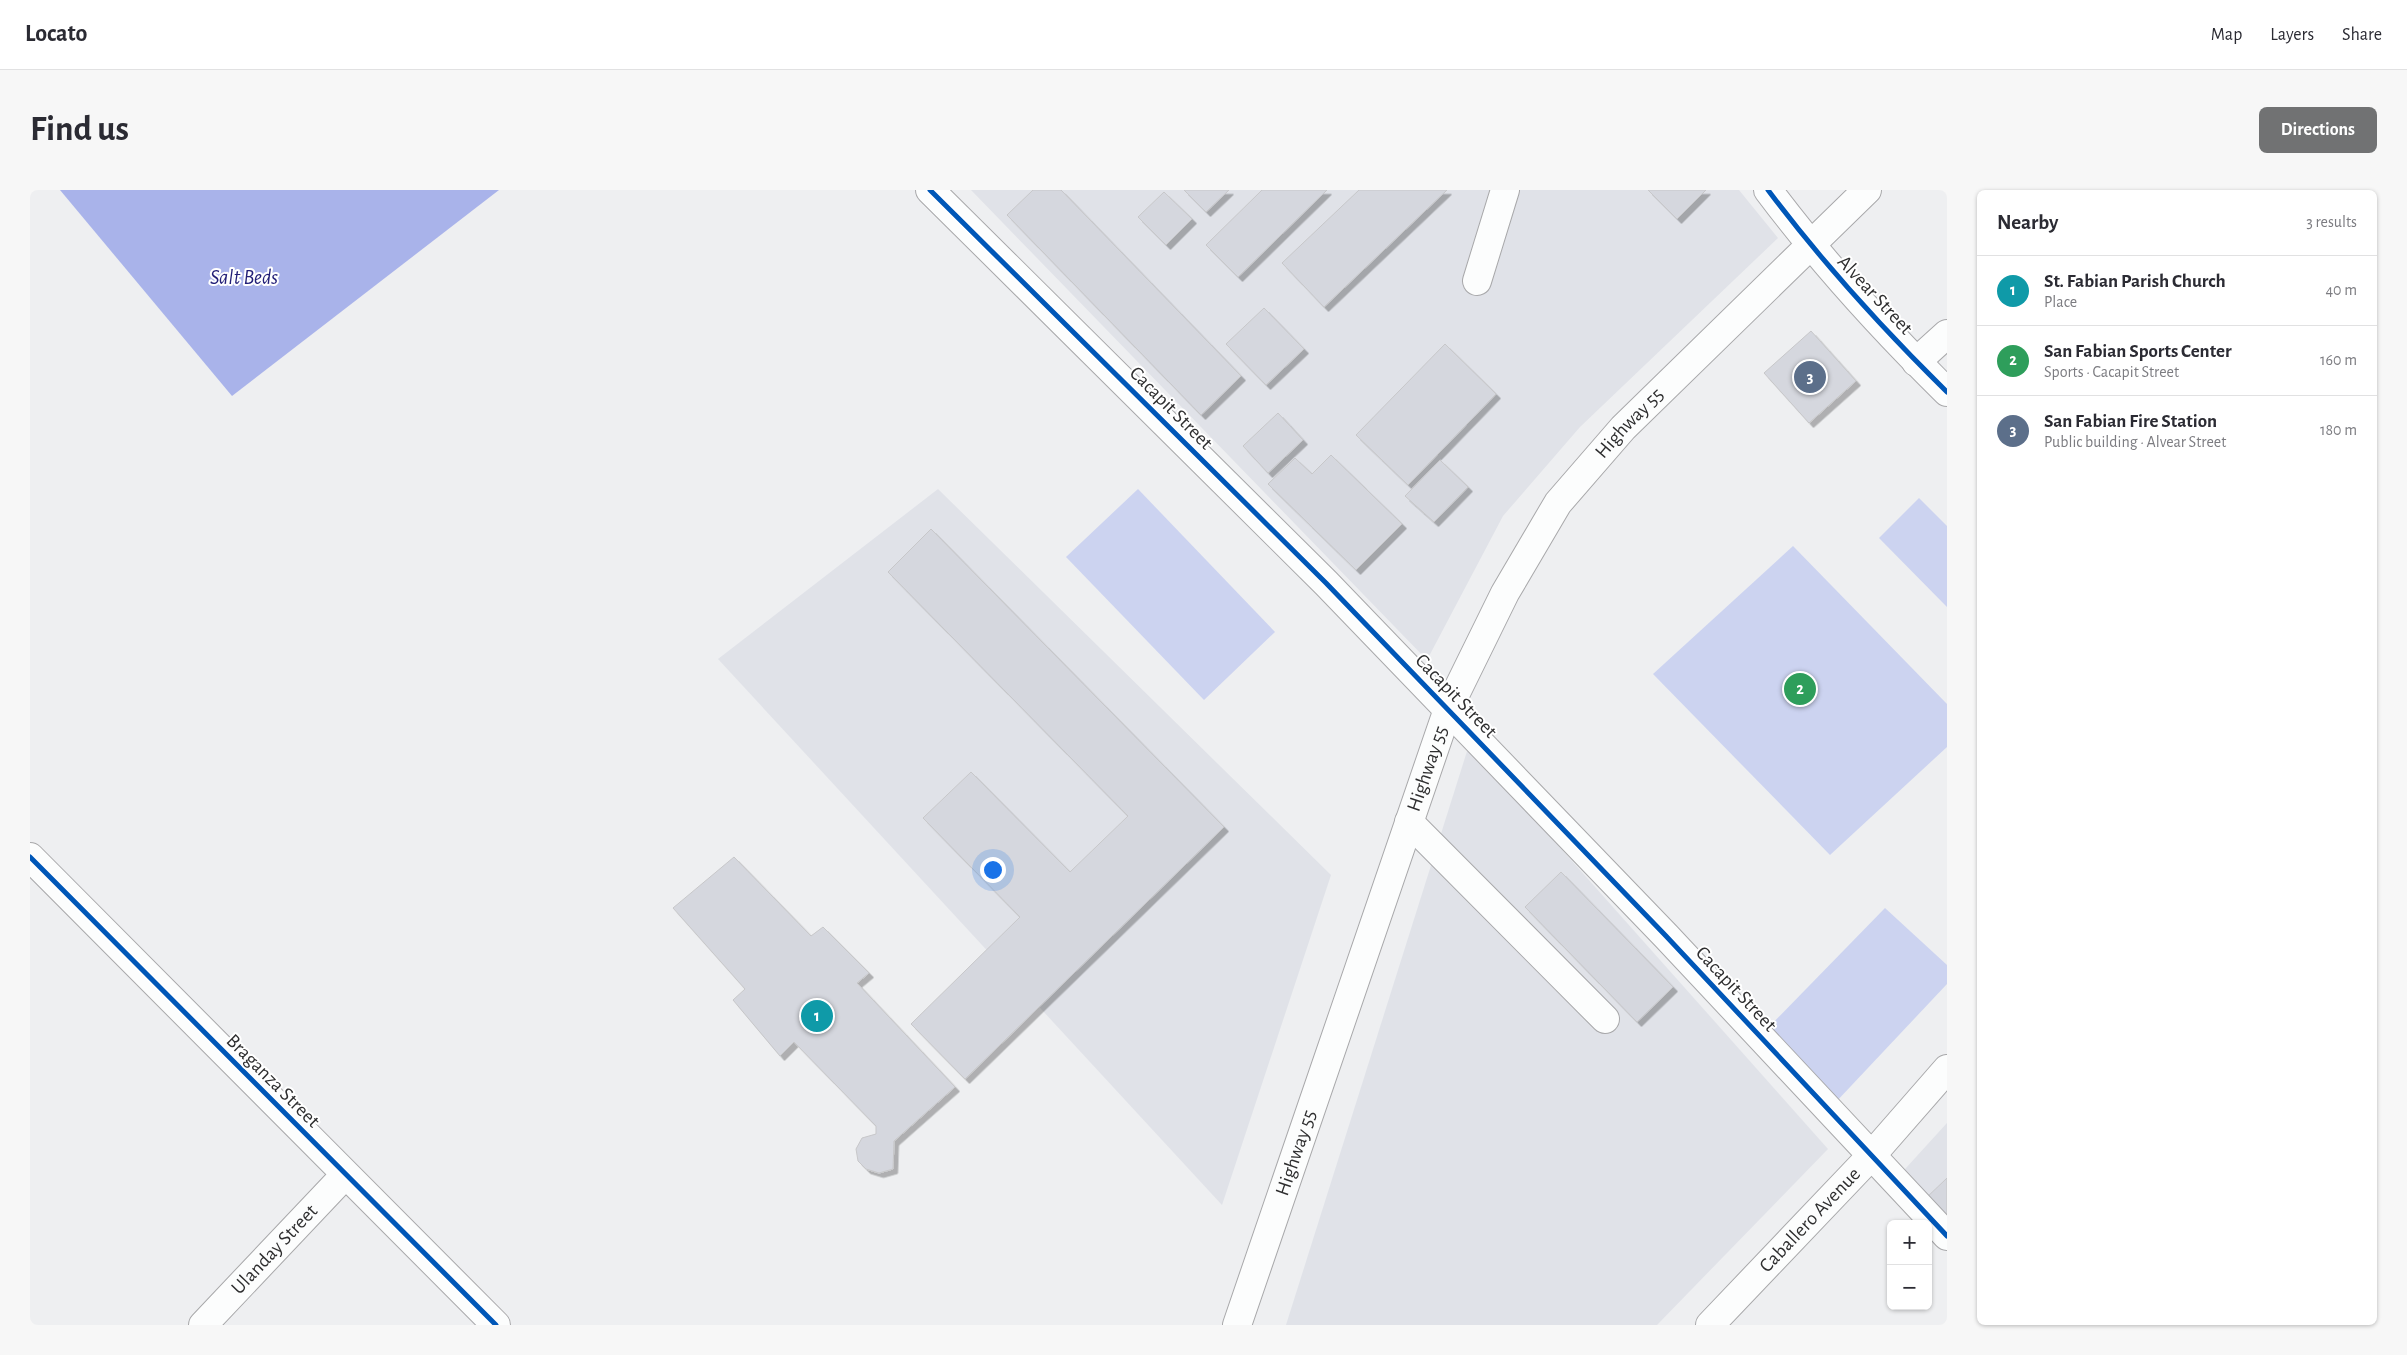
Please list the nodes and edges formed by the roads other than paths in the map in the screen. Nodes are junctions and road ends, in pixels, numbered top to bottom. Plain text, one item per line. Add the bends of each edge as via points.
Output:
1 (930, 190) edge
2 (1505, 190) edge
3 (1768, 190) edge
4 (1867, 190) edge
5 (1810, 246) junction
6 (1477, 281) dead end
7 (1947, 334) edge
8 (1916, 362) junction
9 (1947, 392) edge
10 (1448, 709) junction
11 (1409, 822) junction
12 (30, 857) edge
13 (1604, 1019) dead end
14 (1947, 1069) edge
15 (1871, 1156) junction
16 (345, 1175) junction
17 (1947, 1236) edge
18 (203, 1325) edge
19 (496, 1325) edge
20 (1237, 1325) edge
21 (1710, 1325) edge

1 - 10 main road, Cacapit Street via 1326,583
2 - 6 main road
3 - 5 main road, Alvear Street
4 - 5 main road, Highway 55
5 - 8 main road, Alvear Street
5 - 10 main road, Highway 55 via 1643,408 1558,503 1505,593
7 - 8 main road
8 - 9 main road, Alvear Street
10 - 11 main road, Highway 55
10 - 15 main road, Cacapit Street
11 - 13 main road
11 - 20 main road, Highway 55
12 - 16 main road, Braganza Street
14 - 15 main road, Caballero Avenue
15 - 17 main road, Cacapit Street
15 - 21 main road, Caballero Avenue
16 - 18 main road, Ulanday Street
16 - 19 main road, Braganza Street

